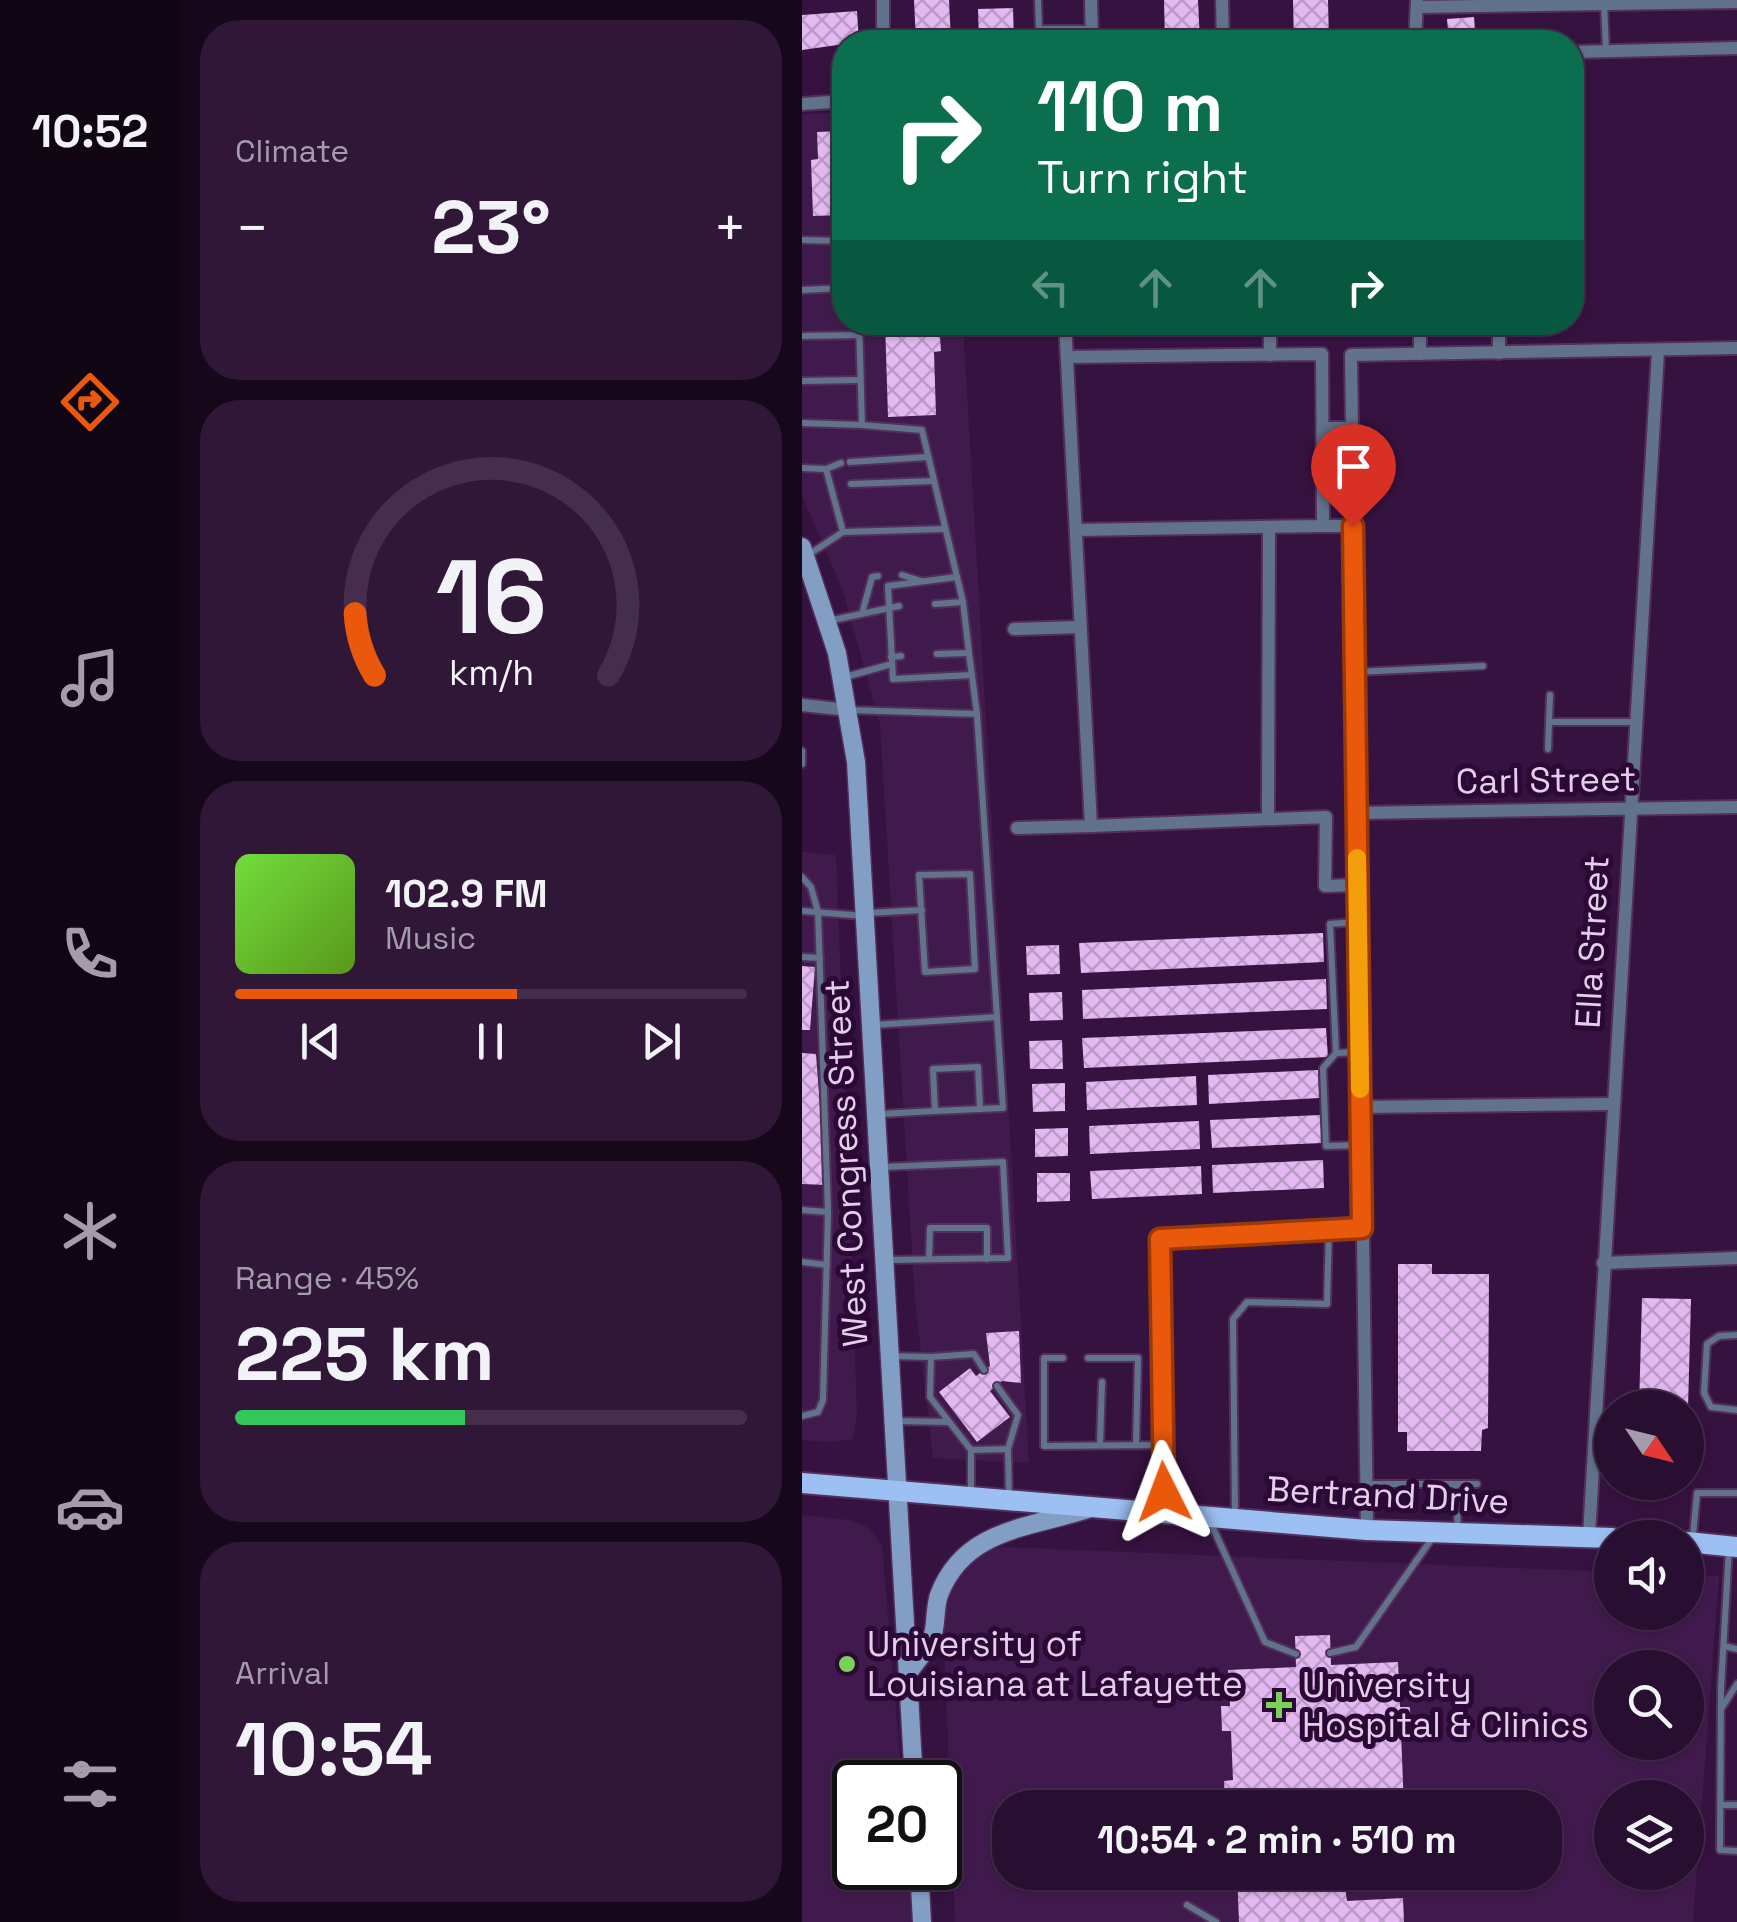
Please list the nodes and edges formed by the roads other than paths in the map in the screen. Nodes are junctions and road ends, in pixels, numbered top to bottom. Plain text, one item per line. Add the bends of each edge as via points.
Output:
1 (884, 0) edge
2 (1038, 0) edge
3 (1091, 0) edge
4 (1222, 0) edge
5 (1604, 2) edge
6 (1736, 2) edge
7 (1417, 3) edge
8 (1039, 29) joint
9 (883, 30) edge
10 (1047, 30) edge
11 (1092, 30) edge
12 (1223, 30) edge
13 (1416, 30) edge
14 (1736, 48) edge
15 (1606, 51) junction
16 (1584, 52) edge
17 (832, 102) edge
18 (802, 104) edge
19 (802, 240) edge
20 (832, 240) edge
21 (832, 289) edge
22 (802, 290) edge
23 (859, 335) joint
24 (1066, 335) edge
25 (1270, 335) edge
26 (1420, 335) edge
27 (1499, 335) edge
28 (802, 336) edge
29 (1736, 348) edge
30 (1658, 351) junction
31 (1499, 353) junction
32 (1420, 354) junction
33 (1270, 355) junction
34 (1067, 357) junction
35 (860, 380) junction
36 (802, 381) edge
37 (802, 423) edge
38 (862, 426) junction
39 (1322, 428) junction
40 (1352, 428) junction
41 (928, 457) junction
42 (802, 468) edge
43 (826, 469) junction
44 (934, 481) junction
45 (828, 482) junction
46 (842, 483) dead end
47 (852, 484) dead end
48 (1323, 526) junction
49 (1353, 526) junction
50 (1270, 527) junction
51 (945, 529) junction
52 (1076, 530) junction
53 (843, 532) junction
54 (804, 552) edge
55 (902, 574) dead end
56 (878, 576) dead end
57 (958, 577) junction
58 (922, 582) junction
59 (963, 602) junction
60 (934, 604) dead end
61 (894, 606) junction
62 (862, 610) junction
63 (828, 621) junction
64 (1080, 627) junction
65 (1014, 629) dead end
66 (970, 652) junction
67 (937, 654) dead end
68 (901, 656) dead end
69 (892, 661) junction
70 (1483, 666) dead end
71 (1355, 672) junction
72 (972, 674) junction
73 (842, 678) junction
74 (1550, 695) dead end
75 (802, 705) edge
76 (848, 710) junction
77 (977, 714) junction
78 (1549, 722) junction
79 (1635, 722) junction
80 (1548, 749) dead end
81 (802, 751) edge
82 (802, 764) edge
83 (1736, 807) edge
84 (1630, 809) junction
85 (1356, 813) junction
86 (1268, 818) junction
87 (1090, 826) junction
88 (1017, 828) dead end
89 (802, 877) edge
90 (1357, 885) junction
91 (922, 910) junction
92 (802, 911) edge
93 (818, 912) junction
94 (865, 915) junction
95 (1358, 922) junction
96 (802, 956) edge
97 (820, 958) junction
98 (996, 1018) junction
99 (871, 1025) junction
100 (1359, 1052) junction
101 (1336, 1053) junction
102 (1612, 1104) junction
103 (1360, 1107) junction
104 (980, 1109) junction
105 (936, 1111) junction
106 (875, 1114) junction
107 (1360, 1144) junction
108 (877, 1167) junction
109 (802, 1210) edge
110 (828, 1212) junction
111 (1328, 1228) junction
112 (1362, 1228) junction
113 (986, 1258) junction
114 (1736, 1258) edge
115 (882, 1260) junction
116 (929, 1260) junction
117 (802, 1262) edge
118 (1603, 1263) junction
119 (828, 1265) junction
120 (1736, 1335) edge
121 (888, 1356) junction
122 (930, 1357) junction
123 (1063, 1358) dead end
124 (1088, 1358) dead end
125 (984, 1370) dead end
126 (1102, 1382) dead end
127 (996, 1386) dead end
128 (950, 1406) dead end
129 (1736, 1410) edge
130 (942, 1412) junction
131 (802, 1416) edge
132 (893, 1421) junction
133 (950, 1422) junction
134 (967, 1430) dead end
135 (960, 1435) junction
136 (1136, 1445) junction
137 (1162, 1445) junction
138 (1100, 1446) junction
139 (1008, 1449) junction
140 (971, 1450) junction
141 (802, 1483) edge
142 (1367, 1484) junction
143 (1456, 1484) junction
144 (1477, 1484) dead end
145 (898, 1490) junction
146 (1736, 1493) edge
147 (970, 1496) junction
148 (1008, 1500) junction
149 (1093, 1507) junction
150 (1162, 1513) junction
151 (1208, 1517) junction
152 (1235, 1519) junction
153 (1693, 1520) edge
154 (1367, 1530) junction
155 (1436, 1532) junction
156 (1458, 1532) junction
157 (1588, 1536) junction
158 (1594, 1536) edge
159 (1704, 1544) edge
160 (1733, 1547) edge
161 (1724, 1646) junction
162 (1736, 1649) edge
163 (1296, 1654) dead end
164 (1330, 1654) dead end
165 (908, 1674) junction
166 (1736, 1684) edge
167 (1721, 1709) junction
168 (913, 1760) edge
169 (1723, 1765) junction
170 (1736, 1766) edge
171 (1722, 1804) junction
172 (1736, 1805) edge
173 (1736, 1851) edge
174 (920, 1890) edge
175 (1188, 1905) dead end
176 (922, 1922) edge
177 (1216, 1922) edge

1 - 9 street
2 - 8 lane
3 - 11 street
4 - 12 street
5 - 6 street
5 - 7 street
5 - 15 lane
7 - 13 street
8 - 10 lane
14 - 15 street
15 - 16 street
17 - 18 street
19 - 20 lane
21 - 22 lane
23 - 28 lane
23 - 35 lane
24 - 34 street
25 - 33 street
26 - 32 street
27 - 31 street
29 - 30 street
30 - 31 street
30 - 79 street, Ella Street
31 - 32 street
32 - 40 street via 1351,355
33 - 34 street
33 - 39 street via 1322,354
34 - 52 street
35 - 36 lane
35 - 38 lane
37 - 38 lane
38 - 41 lane via 922,430
39 - 40 street
39 - 48 street
40 - 49 street
41 - 43 lane
41 - 44 lane
42 - 43 lane
43 - 45 lane
44 - 47 lane
44 - 51 lane
45 - 46 lane
45 - 53 lane
48 - 49 street
48 - 50 street
49 - 71 street
50 - 52 street
50 - 86 street
51 - 53 lane
51 - 57 lane
52 - 64 street
53 - 54 lane
54 - 63 main road, West Congress Street
55 - 58 lane
56 - 62 lane via 872,577
57 - 58 lane
57 - 59 lane
58 - 61 lane via 888,586
59 - 60 lane
59 - 66 lane
61 - 62 lane
61 - 69 lane
62 - 63 lane
63 - 73 main road, West Congress Street
64 - 65 street
64 - 87 street
66 - 67 lane
66 - 72 lane
68 - 69 lane
69 - 72 lane via 893,679
69 - 73 lane
70 - 71 lane
71 - 85 street
72 - 77 lane
73 - 76 main road, West Congress Street
74 - 78 lane
75 - 76 street
76 - 77 lane
76 - 94 main road, West Congress Street
77 - 98 lane
78 - 79 lane
78 - 80 lane
79 - 84 street, Ella Street
81 - 82 lane
83 - 84 street, Carl Street
84 - 85 street, Carl Street
84 - 102 street, Ella Street
85 - 90 street
86 - 87 street
86 - 90 street via 1326,817 1325,886
87 - 88 street
89 - 93 lane
90 - 95 street
91 - 91 lane via 924,972 975,968 970,874 920,875
91 - 94 lane
92 - 93 lane
93 - 94 lane
93 - 97 lane
94 - 99 main road, West Congress Street
95 - 100 street
95 - 101 lane via 1330,924
96 - 97 lane
97 - 110 lane
98 - 99 lane
98 - 104 lane via 1003,1108
99 - 106 main road, West Congress Street
100 - 101 lane
100 - 103 street
101 - 107 lane via 1323,1068 1326,1146
102 - 103 street
102 - 118 street, Ella Street
103 - 107 street
104 - 105 lane
104 - 105 lane via 978,1067 933,1069
105 - 106 lane
106 - 108 main road, West Congress Street
107 - 112 street
108 - 113 lane via 1003,1162 1008,1258
108 - 115 main road, West Congress Street
109 - 110 lane
110 - 119 lane
111 - 112 lane
111 - 137 lane via 1160,1239
111 - 152 lane via 1327,1304 1246,1302 1233,1319
112 - 142 street
113 - 116 lane
113 - 116 lane via 987,1228 930,1228
114 - 118 street
115 - 116 lane
115 - 121 main road, West Congress Street
117 - 119 lane
118 - 157 street, Ella Street
119 - 131 lane via 822,1400 818,1412
120 - 129 lane via 1707,1344 1704,1394 1710,1407
121 - 122 lane
121 - 132 main road, West Congress Street
122 - 125 lane via 974,1354
122 - 130 lane via 930,1397
123 - 138 lane via 1044,1358 1044,1446
124 - 136 lane via 1138,1358
126 - 138 lane
127 - 139 lane via 1018,1415
128 - 130 lane
130 - 133 lane
132 - 133 lane
132 - 145 main road, West Congress Street
133 - 135 lane
134 - 135 lane
135 - 140 lane
136 - 137 lane
136 - 138 lane
137 - 150 lane
139 - 140 lane
139 - 148 lane
140 - 147 lane
141 - 145 main road, Bertrand Drive
142 - 143 lane
142 - 154 street
143 - 144 lane
143 - 156 lane
145 - 147 main road, Bertrand Drive
145 - 165 main road, West Congress Street
146 - 153 lane via 1697,1493
147 - 148 main road, Bertrand Drive
148 - 149 main road, Bertrand Drive
149 - 150 main road, Bertrand Drive
149 - 165 main road via 995,1534 967,1550 937,1598 932,1639
150 - 151 main road, Bertrand Drive
151 - 152 main road, Bertrand Drive
151 - 163 lane via 1265,1642
152 - 154 main road, Bertrand Drive
154 - 155 main road, Bertrand Drive
155 - 156 main road, Bertrand Drive
155 - 164 lane via 1356,1647
156 - 157 main road, Bertrand Drive
157 - 158 main road, Bertrand Drive
159 - 160 main road
160 - 161 lane
161 - 162 lane
161 - 167 lane
165 - 168 main road, West Congress Street
166 - 167 lane
167 - 169 lane
169 - 170 lane
169 - 171 lane
171 - 172 lane
171 - 173 lane via 1720,1850
174 - 176 main road
175 - 177 lane

